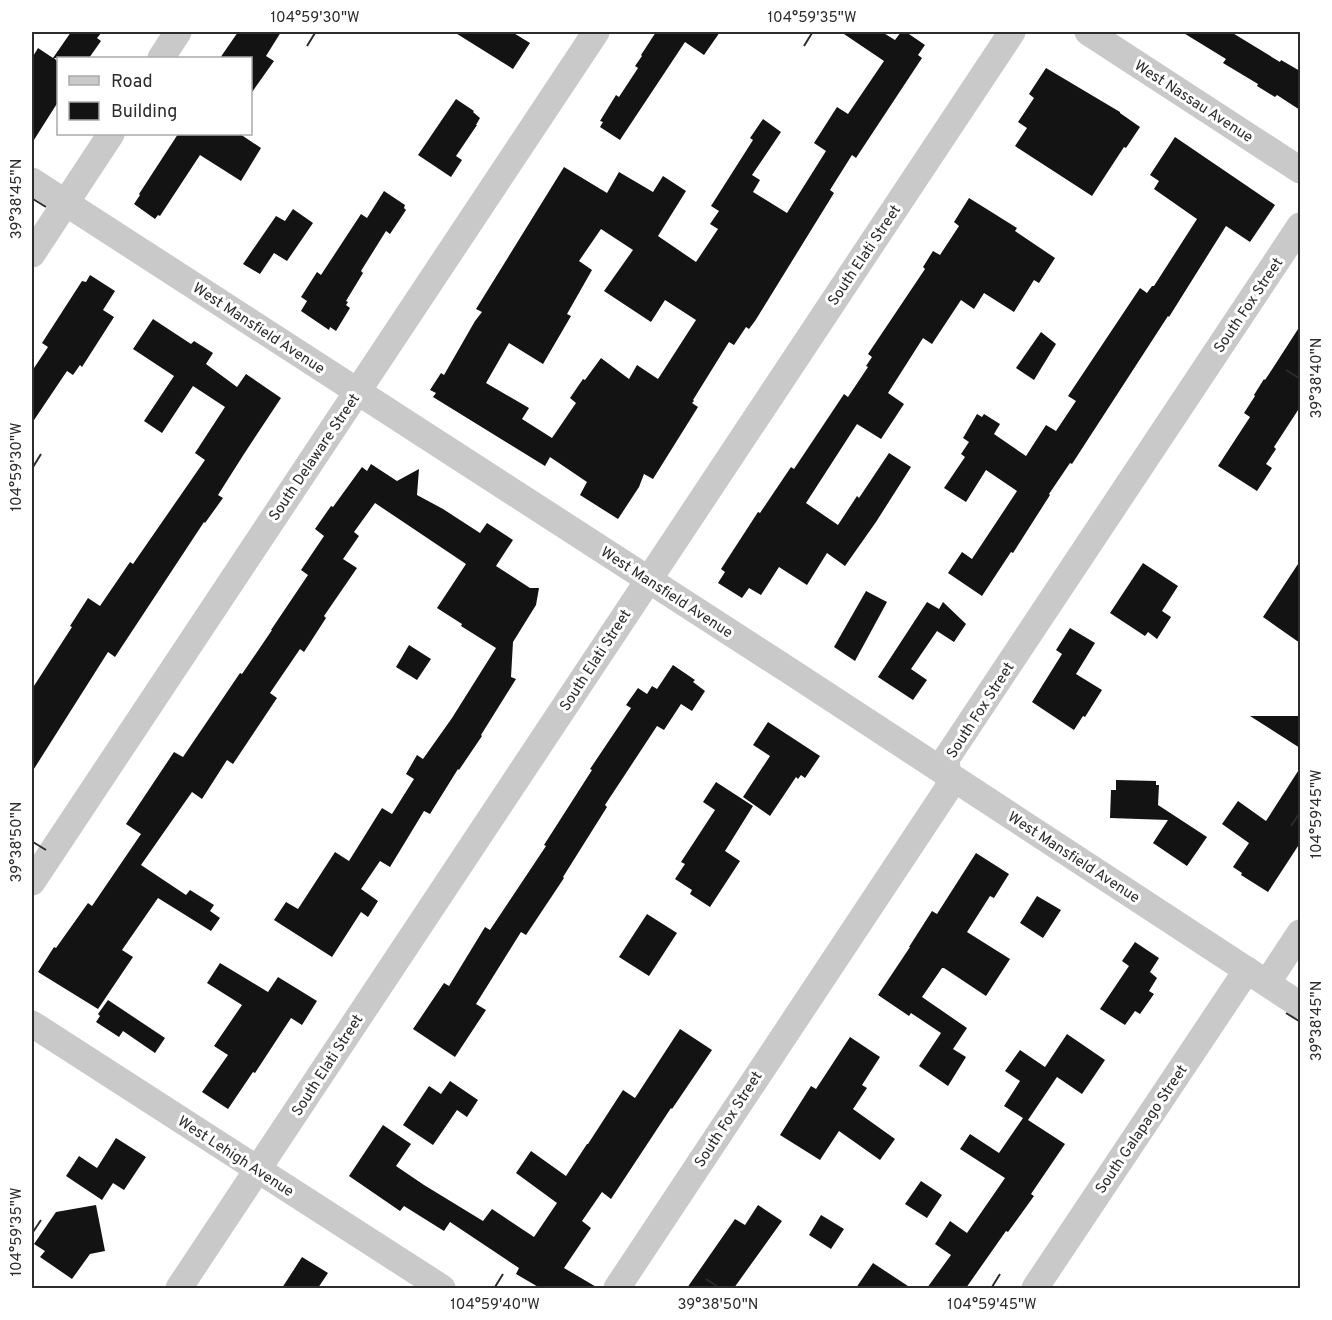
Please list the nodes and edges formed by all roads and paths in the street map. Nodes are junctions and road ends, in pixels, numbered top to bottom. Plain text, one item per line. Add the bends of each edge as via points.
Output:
1 (178, 32) edge
2 (596, 32) edge
3 (1012, 32) edge
4 (1088, 32) edge
5 (161, 57) edge
6 (110, 135) edge
7 (1300, 170) edge
8 (32, 182) edge
9 (65, 203) junction
10 (1300, 226) edge
11 (32, 254) edge
12 (356, 392) junction
13 (648, 580) junction
14 (947, 773) junction
15 (32, 882) edge
16 (1300, 933) edge
17 (1257, 976) junction
18 (1300, 1005) edge
19 (32, 1024) edge
20 (258, 1170) junction
21 (179, 1288) edge
22 (442, 1288) edge
23 (616, 1288) edge
24 (1035, 1288) edge

1 - 5 street
2 - 12 street, South Delaware Street
3 - 13 street, South Elati Street
4 - 7 street, West Nassau Avenue
6 - 9 street
8 - 9 street, West Mansfield Avenue
9 - 11 street
9 - 12 street, West Mansfield Avenue
10 - 14 street, South Fox Street via 946,759
12 - 13 street, West Mansfield Avenue
12 - 15 street, South Delaware Street
13 - 14 street, West Mansfield Avenue
13 - 20 street, South Elati Street
14 - 17 street, West Mansfield Avenue
14 - 23 street, South Fox Street via 949,787
16 - 17 street, South Galapago Street
17 - 18 street, West Mansfield Avenue
17 - 24 street, South Galapago Street
19 - 20 street, West Lehigh Avenue
20 - 21 street, South Elati Street
20 - 22 street, West Lehigh Avenue

